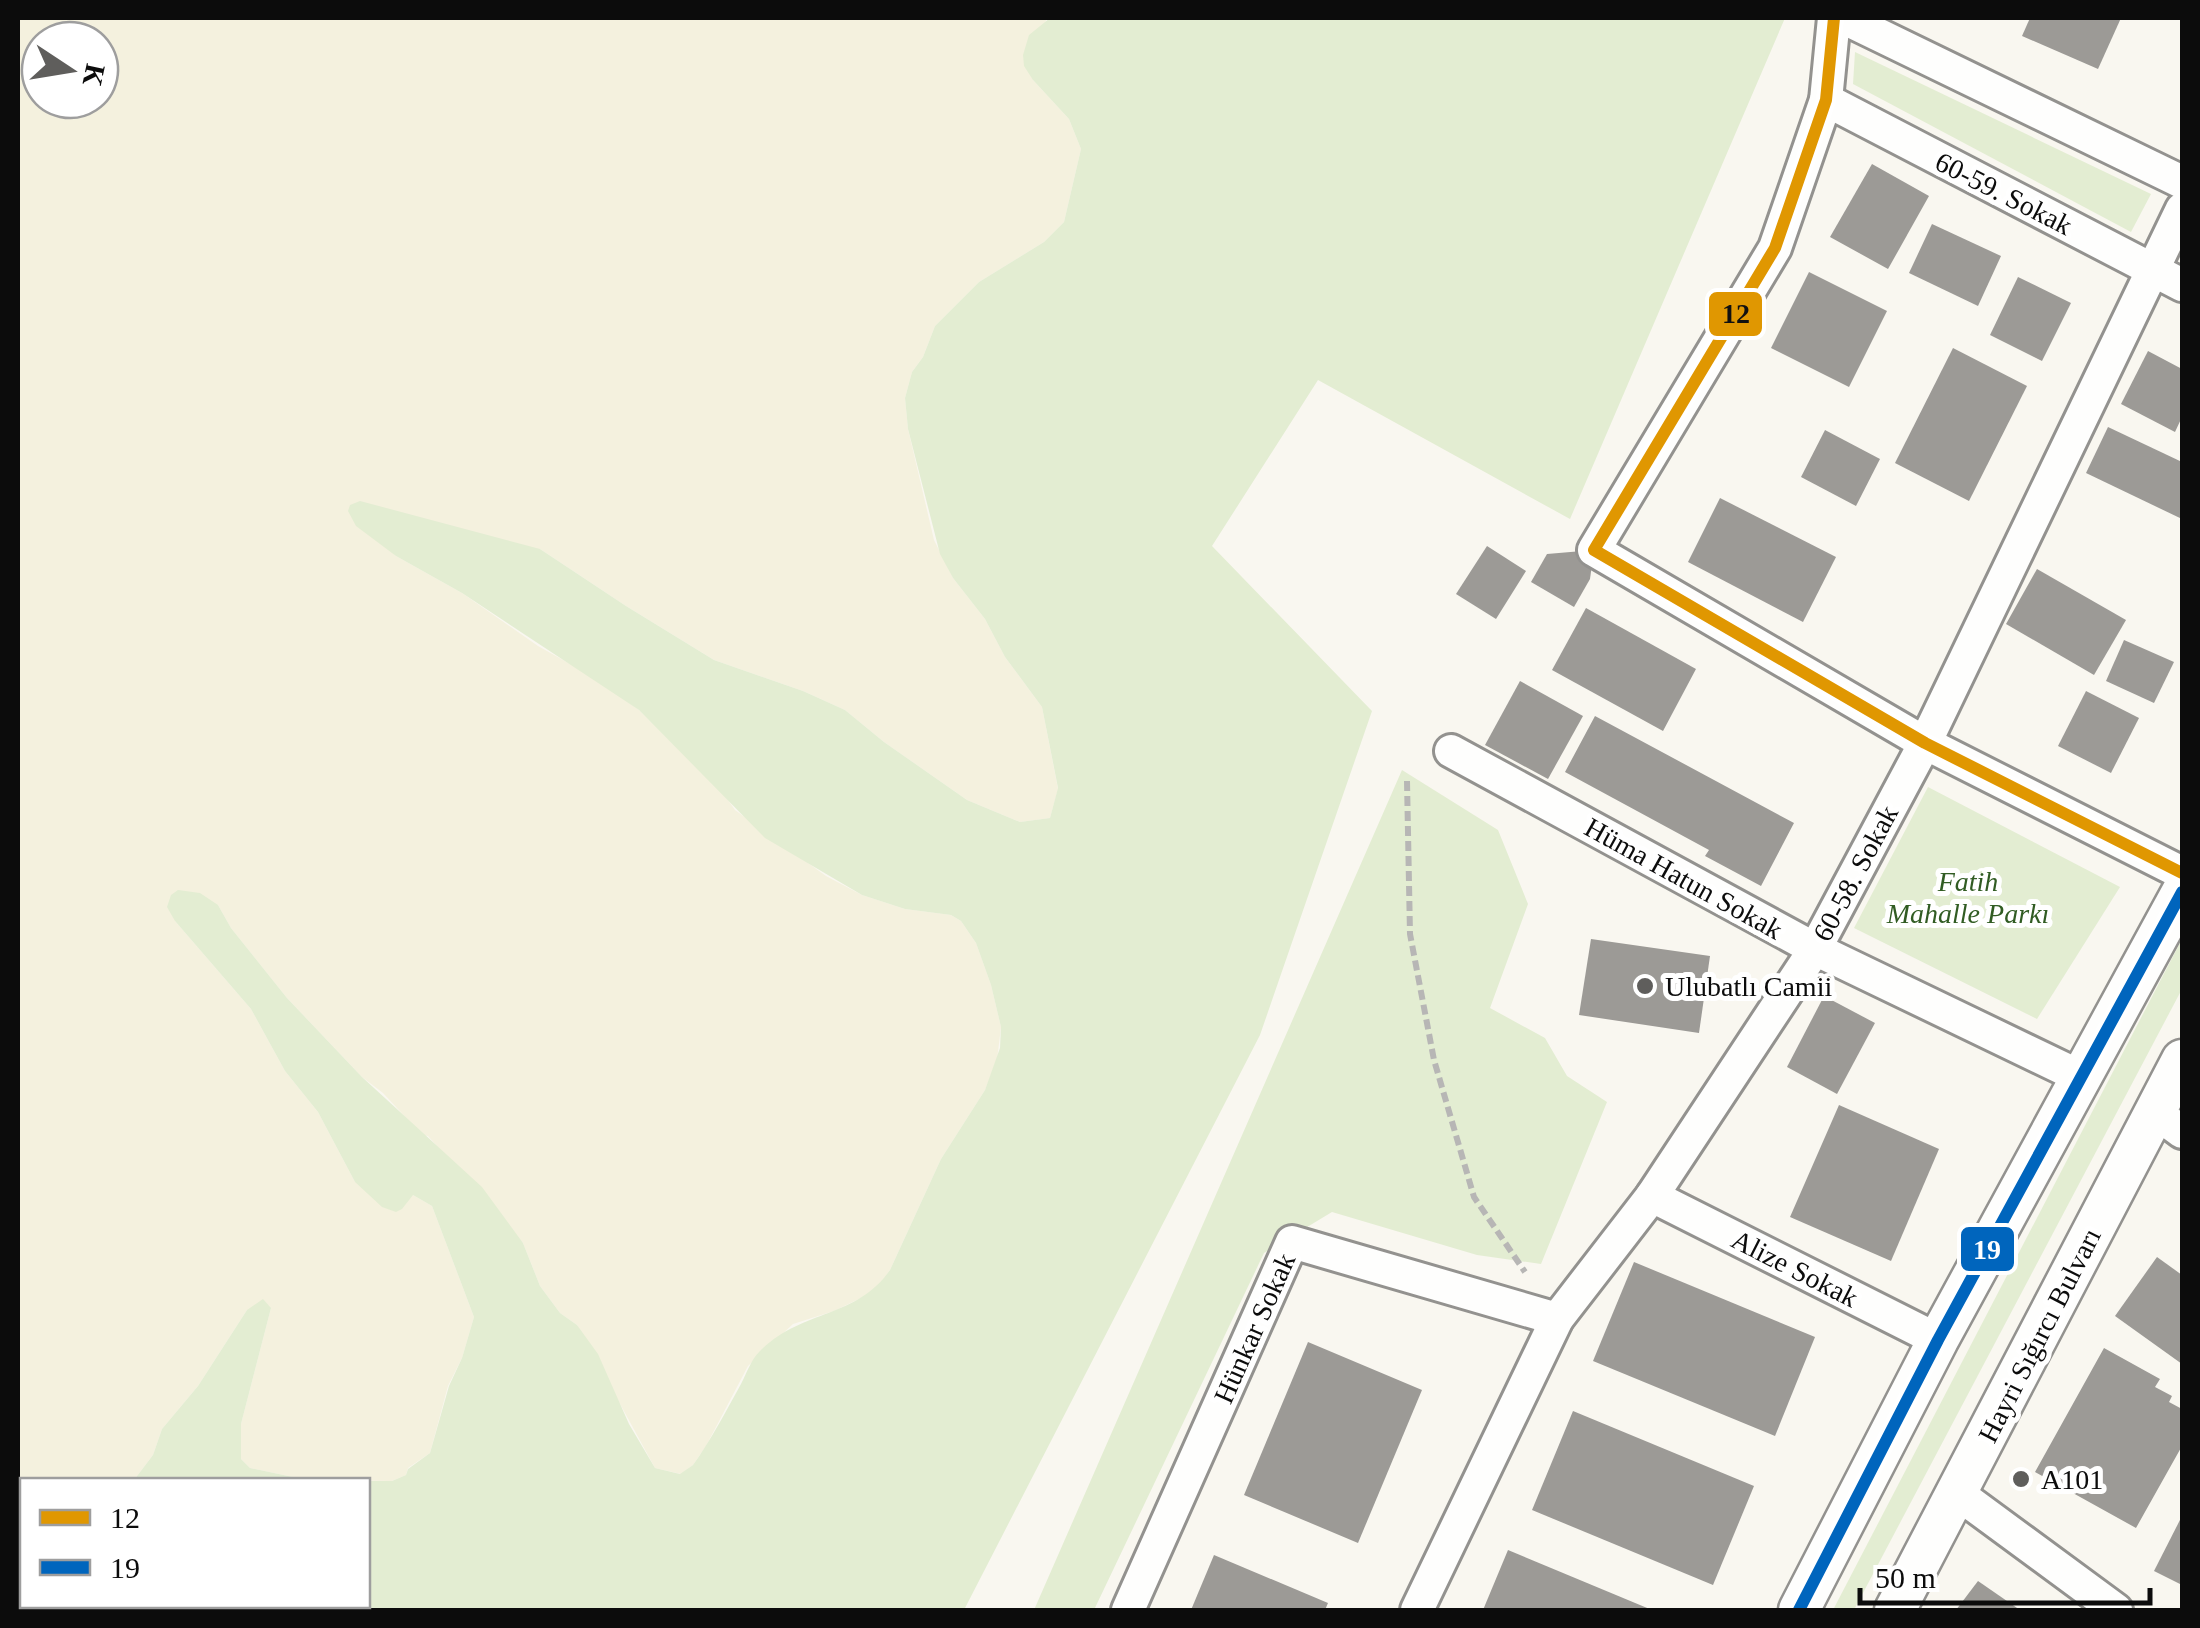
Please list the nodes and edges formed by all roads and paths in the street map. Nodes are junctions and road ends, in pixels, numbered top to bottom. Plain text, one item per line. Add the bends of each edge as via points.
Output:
1 (1834, 18) edge
2 (1844, 18) edge
3 (1826, 100) junction
4 (2182, 182) edge
5 (2182, 209) edge
6 (2152, 269) junction
7 (2182, 285) edge
8 (1925, 743) junction
9 (1451, 751) dead end
10 (1406, 782) dead end
11 (2182, 873) edge
12 (2182, 892) edge
13 (1815, 949) junction
14 (2182, 1060) edge
15 (2081, 1077) junction
16 (2169, 1122) edge
17 (1652, 1196) junction
18 (1557, 1319) junction
19 (1938, 1340) junction
20 (1958, 1493) junction
21 (1128, 1610) edge
22 (1416, 1610) edge
23 (1799, 1610) edge
24 (1895, 1610) edge
25 (2116, 1610) edge

1 - 3 street
2 - 4 street
3 - 6 street, 60-59. Sokak
3 - 8 street via 1776,248 1594,550
5 - 6 street, 60-58. Sokak
6 - 7 street, 60-59. Sokak
6 - 8 street, 60-58. Sokak
8 - 11 street
8 - 13 street, 60-58. Sokak
9 - 13 street, Hüma Hatun Sokak
10 - 18 path via 1410,934 1439,1077 1474,1197
12 - 15 street
13 - 15 street, Hüma Hatun Sokak
13 - 17 street, 60-58. Sokak
14 - 16 street, Hayri Sığırcı Bulvarı
15 - 19 street
16 - 20 street, Hayri Sığırcı Bulvarı
17 - 18 street, 60-58. Sokak
17 - 19 street, Alize Sokak
18 - 21 street, Hünkar Sokak via 1292,1242
18 - 22 street, 60-58. Sokak
19 - 23 street
20 - 24 street, Hayri Sığırcı Bulvarı
20 - 25 street

